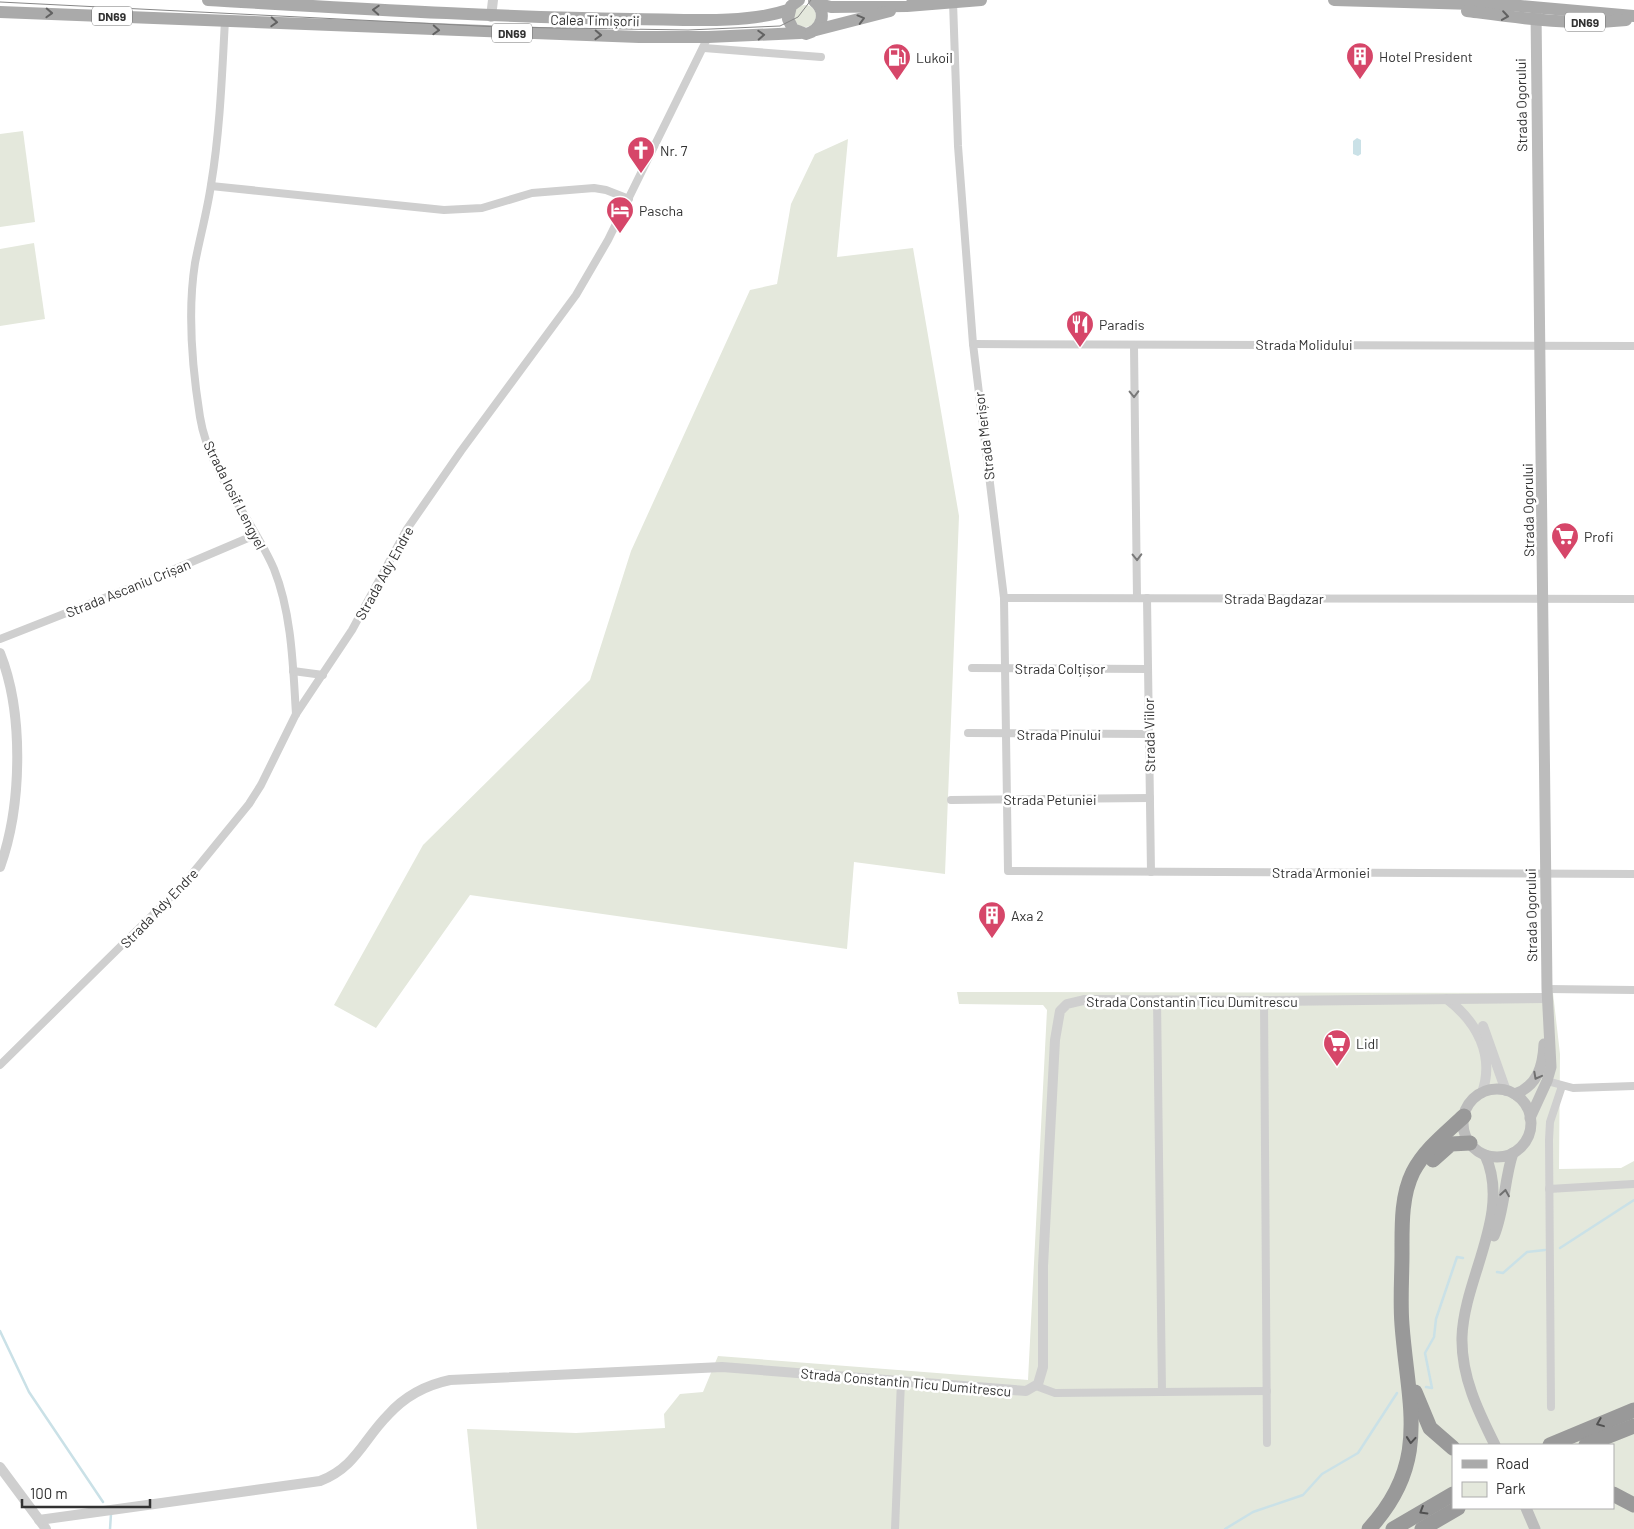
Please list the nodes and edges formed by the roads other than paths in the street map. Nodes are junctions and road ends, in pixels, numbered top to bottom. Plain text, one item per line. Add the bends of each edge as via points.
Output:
1 (208, 0) edge
2 (493, 0) edge
3 (981, 0) edge
4 (1334, 0) edge
5 (815, 1) edge
6 (953, 2) junction
7 (793, 4) edge
8 (907, 6) junction
9 (1536, 9) edge
10 (0, 12) edge
11 (490, 17) junction
12 (1634, 18) edge
13 (225, 20) junction
14 (816, 30) junction
15 (800, 33) junction
16 (706, 42) junction
17 (821, 57) dead end
18 (211, 186) junction
19 (629, 199) junction
20 (973, 344) junction
21 (1134, 346) junction
22 (1540, 346) junction
23 (1634, 346) edge
24 (255, 535) junction
25 (1004, 598) junction
26 (1137, 598) junction
27 (1147, 598) junction
28 (1544, 599) junction
29 (1634, 599) edge
30 (0, 638) edge
31 (0, 653) edge
32 (972, 668) dead end
33 (1004, 668) junction
34 (1148, 669) junction
35 (293, 671) junction
36 (323, 675) junction
37 (296, 714) junction
38 (968, 733) dead end
39 (1006, 734) junction
40 (1149, 734) junction
41 (1150, 798) junction
42 (1008, 799) junction
43 (951, 800) dead end
44 (0, 867) edge
45 (1008, 871) joint
46 (1151, 872) junction
47 (1546, 872) junction
48 (1634, 874) edge
49 (1634, 990) edge
50 (1550, 992) junction
51 (1157, 999) junction
52 (1447, 999) junction
53 (1264, 1001) junction
54 (1462, 1010) junction
55 (1547, 1012) junction
56 (0, 1066) edge
57 (1547, 1081) junction
58 (1562, 1086) junction
59 (1634, 1086) edge
60 (1510, 1092) junction
61 (1482, 1093) junction
62 (1464, 1116) junction
63 (1530, 1118) junction
64 (1470, 1143) junction
65 (1513, 1153) junction
66 (1485, 1155) junction
67 (1633, 1184) dead end
68 (1549, 1189) junction
69 (1402, 1270) junction
70 (1472, 1288) junction
71 (1406, 1356) junction
72 (901, 1381) junction
73 (1036, 1386) junction
74 (1267, 1391) junction
75 (1162, 1392) junction
76 (1551, 1407) dead end
77 (1634, 1410) edge
78 (1634, 1426) edge
79 (1566, 1438) junction
80 (1267, 1443) dead end
81 (1494, 1444) edge
82 (1541, 1444) edge
83 (1552, 1444) edge
84 (1589, 1444) edge
85 (1452, 1447) edge
86 (0, 1467) edge
87 (1452, 1495) edge
88 (1614, 1495) edge
89 (1634, 1505) edge
90 (1526, 1509) edge
91 (1453, 1511) edge
92 (39, 1520) junction
93 (46, 1529) edge
94 (895, 1529) edge
95 (1369, 1529) edge
96 (1393, 1529) edge
97 (1422, 1529) edge
98 (1535, 1529) edge

11 -> 1 main road, Calea Timișorii / DN69
2 - 11 street
3 - 6 main road, DN69
4 - 9 main road, DN69
5 - 8 main road, DN69 via 831,7
5 - 14 main road, DN69 via 822,17
6 - 8 main road, DN69
6 - 20 street, Strada Merișor via 958,146
7 - 11 main road, Calea Timișorii / DN69 via 764,16 709,19
7 - 15 main road, DN69 via 789,23
14 -> 8 main road, DN69
9 - 12 main road, DN69 via 1598,23
9 - 22 main road, Strada Ogorului
10 -> 13 main road, Calea Timișorii / DN69
13 -> 16 main road, Calea Timișorii / DN69
13 - 18 street, Strada Iosif Lengyel
14 - 15 main road, DN69
16 -> 15 main road, Calea Timișorii / DN69
16 - 17 street
16 - 19 street, Strada Ady Endre
18 - 19 street via 444,210 482,208 532,193 594,188
18 - 24 street, Strada Iosif Lengyel via 192,290 190,322 194,375 200,419 210,451
19 - 36 street, Strada Ady Endre via 576,295 407,529 371,598
20 - 21 street, Strada Molidului
20 - 25 street, Strada Merișor
21 - 22 street, Strada Molidului
21 -> 26 street
22 - 23 street, Strada Molidului
22 - 28 main road, Strada Ogorului
24 - 30 street, Strada Ascaniu Crișan
24 - 35 street, Strada Iosif Lengyel via 274,569 281,593
25 - 26 street, Strada Bagdazar
25 - 33 street, Strada Merișor
26 - 27 street, Strada Bagdazar
27 - 28 street, Strada Bagdazar
27 - 34 street, Strada Viilor
28 - 29 street, Strada Bagdazar
28 - 47 main road, Strada Ogorului
31 - 44 street via 14,702 17,737 14,805
32 - 33 street, Strada Colțișor
33 - 34 street, Strada Colțișor
33 - 39 street, Strada Merișor
34 - 40 street, Strada Viilor
35 - 36 street
35 - 37 street, Strada Iosif Lengyel
36 - 37 street, Strada Ady Endre
37 - 56 street, Strada Ady Endre via 262,785 183,885
38 - 39 street, Strada Pinului
39 - 40 street, Strada Pinului
39 - 42 street, Strada Merișor
40 - 41 street, Strada Viilor
41 - 42 street, Strada Petuniei
41 - 46 street, Strada Viilor
42 - 43 street, Strada Petuniei
42 - 45 street, Strada Merișor
45 - 46 street, Strada Armoniei
46 - 47 street, Strada Armoniei
47 - 48 street, Strada Armoniei
47 - 50 main road, Strada Ogorului
49 - 50 street
50 - 52 street, Strada Constantin Ticu Dumitrescu
50 - 55 main road, Strada Ogorului
51 - 53 street, Strada Constantin Ticu Dumitrescu
51 - 73 street, Strada Constantin Ticu Dumitrescu via 1072,1002 1063,1007 1058,1017 1043,1266 1043,1367
51 - 75 street
52 - 53 street, Strada Constantin Ticu Dumitrescu
52 - 54 street
53 - 74 street
54 - 60 street via 1472,1014 1485,1029
54 - 61 street via 1484,1046 1486,1077
55 - 57 main road, Strada Ogorului via 1551,1058
55 -> 60 main road, Strada Ogorului via 1542,1066 1531,1086
57 - 58 street
57 - 63 main road, Strada Ogorului
58 - 59 street via 1590,1089
58 - 68 street via 1550,1122
60 - 61 main road via 1494,1090
60 - 63 main road via 1527,1107
61 - 62 main road via 1469,1105
62 - 64 main road via 1464,1130
62 - 69 highway via 1423,1155 1410,1178 1404,1205
63 - 65 main road via 1529,1134
64 - 66 main road
64 - 69 highway via 1457,1142 1442,1150 1418,1182 1410,1208
65 - 66 main road via 1500,1157
70 -> 65 main road via 1496,1229
66 - 70 main road via 1494,1183 1492,1213
67 - 68 street
68 - 76 street
69 - 71 highway via 1402,1325
70 - 81 main road via 1463,1323 1462,1354 1468,1383
71 - 85 highway via 1416,1396 1428,1423 1438,1437
71 -> 95 highway via 1412,1422 1407,1465 1388,1506
72 - 73 street, Strada Constantin Ticu Dumitrescu via 1017,1391
72 - 92 street, Strada Constantin Ticu Dumitrescu via 722,1367 450,1380 434,1383 401,1402 387,1415 352,1462 334,1476 320,1481
72 - 94 street
73 - 75 street via 1054,1393
74 - 75 street
74 - 80 street
77 -> 79 highway
78 - 84 highway
79 - 82 highway
79 - 83 highway
86 - 92 street
87 -> 96 highway
88 - 89 highway
90 - 98 main road
91 - 97 highway
92 - 93 street

